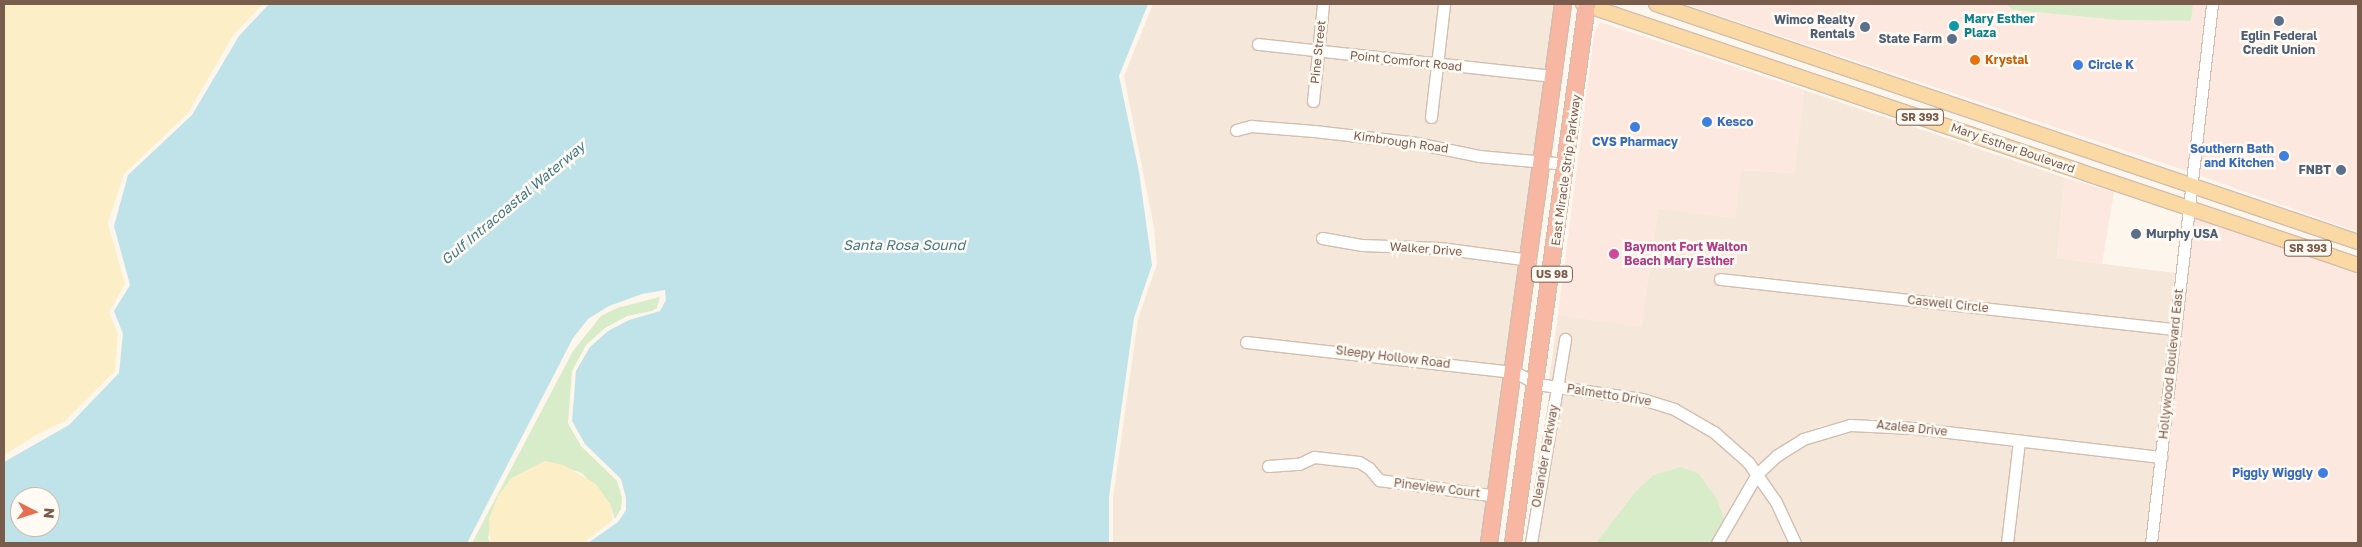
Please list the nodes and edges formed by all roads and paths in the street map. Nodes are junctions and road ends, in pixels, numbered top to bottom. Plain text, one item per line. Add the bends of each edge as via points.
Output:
1 (1323, 4) edge
2 (1444, 4) edge
3 (1563, 4) edge
4 (1586, 4) edge
5 (1656, 4) edge
6 (2212, 4) edge
7 (1258, 44) dead end
8 (1318, 52) junction
9 (1437, 64) junction
10 (1554, 76) junction
11 (1313, 101) dead end
12 (1431, 117) dead end
13 (1236, 130) dead end
14 (1543, 162) junction
15 (1566, 164) junction
16 (2191, 186) junction
17 (2188, 208) junction
18 (1322, 238) dead end
19 (2358, 242) edge
20 (1530, 260) junction
21 (2358, 265) edge
22 (1720, 279) dead end
23 (2175, 329) junction
24 (1565, 339) dead end
25 (1246, 342) dead end
26 (1515, 372) junction
27 (1537, 384) junction
28 (1557, 387) junction
29 (2019, 440) junction
30 (2161, 457) junction
31 (1268, 466) dead end
32 (1757, 474) junction
33 (1497, 496) junction
34 (1489, 543) edge
35 (1512, 543) edge
36 (1531, 543) edge
37 (1717, 543) edge
38 (1794, 543) edge
39 (2007, 543) edge
40 (2151, 543) edge

1 - 8 street, Pine Street
2 - 9 street
3 - 10 highway, East Miracle Strip Parkway / US 98
4 - 15 highway, East Miracle Strip Parkway / US 98
4 - 17 main road, Mary Esther Boulevard / SR 393
5 - 16 main road, Mary Esther Boulevard / SR 393
6 - 16 street, Hollywood Boulevard East
7 - 8 street, Point Comfort Road
8 - 9 street, Point Comfort Road
8 - 11 street, Pine Street
9 - 10 street, Point Comfort Road
9 - 12 street
10 - 14 highway, East Miracle Strip Parkway / US 98
13 - 14 street, Kimbrough Road via 1251,126 1314,131 1420,144 1479,156
14 - 15 street, Kimbrough Road
14 - 20 highway, East Miracle Strip Parkway / US 98
15 - 27 highway, East Miracle Strip Parkway / US 98
16 - 17 street, Hollywood Boulevard East
16 - 19 main road, Mary Esther Boulevard / SR 393
17 - 21 main road, Mary Esther Boulevard / SR 393
17 - 23 street, Hollywood Boulevard East
18 - 20 street, Walker Drive via 1362,245 1440,248
20 - 26 highway, East Miracle Strip Parkway / US 98
22 - 23 street, Caswell Circle
23 - 30 street, Hollywood Boulevard East
24 - 28 street, Oleander Parkway
25 - 26 street, Sleepy Hollow Road
26 - 27 street, Sleepy Hollow Road
26 - 33 highway, East Miracle Strip Parkway / US 98
27 - 28 street, Palmetto Drive
27 - 35 highway, East Miracle Strip Parkway / US 98
28 - 32 street, Palmetto Drive via 1642,398 1674,409 1714,432
28 - 36 street, Oleander Parkway
29 - 30 street, Azalea Drive
29 - 32 street, Azalea Drive via 1872,424 1850,425 1803,439 1776,456
29 - 39 street
30 - 40 street, Hollywood Boulevard East
31 - 33 street, Pineview Court via 1299,464 1314,457 1359,462 1379,480
32 - 37 street, Azalea Drive
32 - 38 street, Palmetto Drive via 1776,502
33 - 34 highway, East Miracle Strip Parkway / US 98

